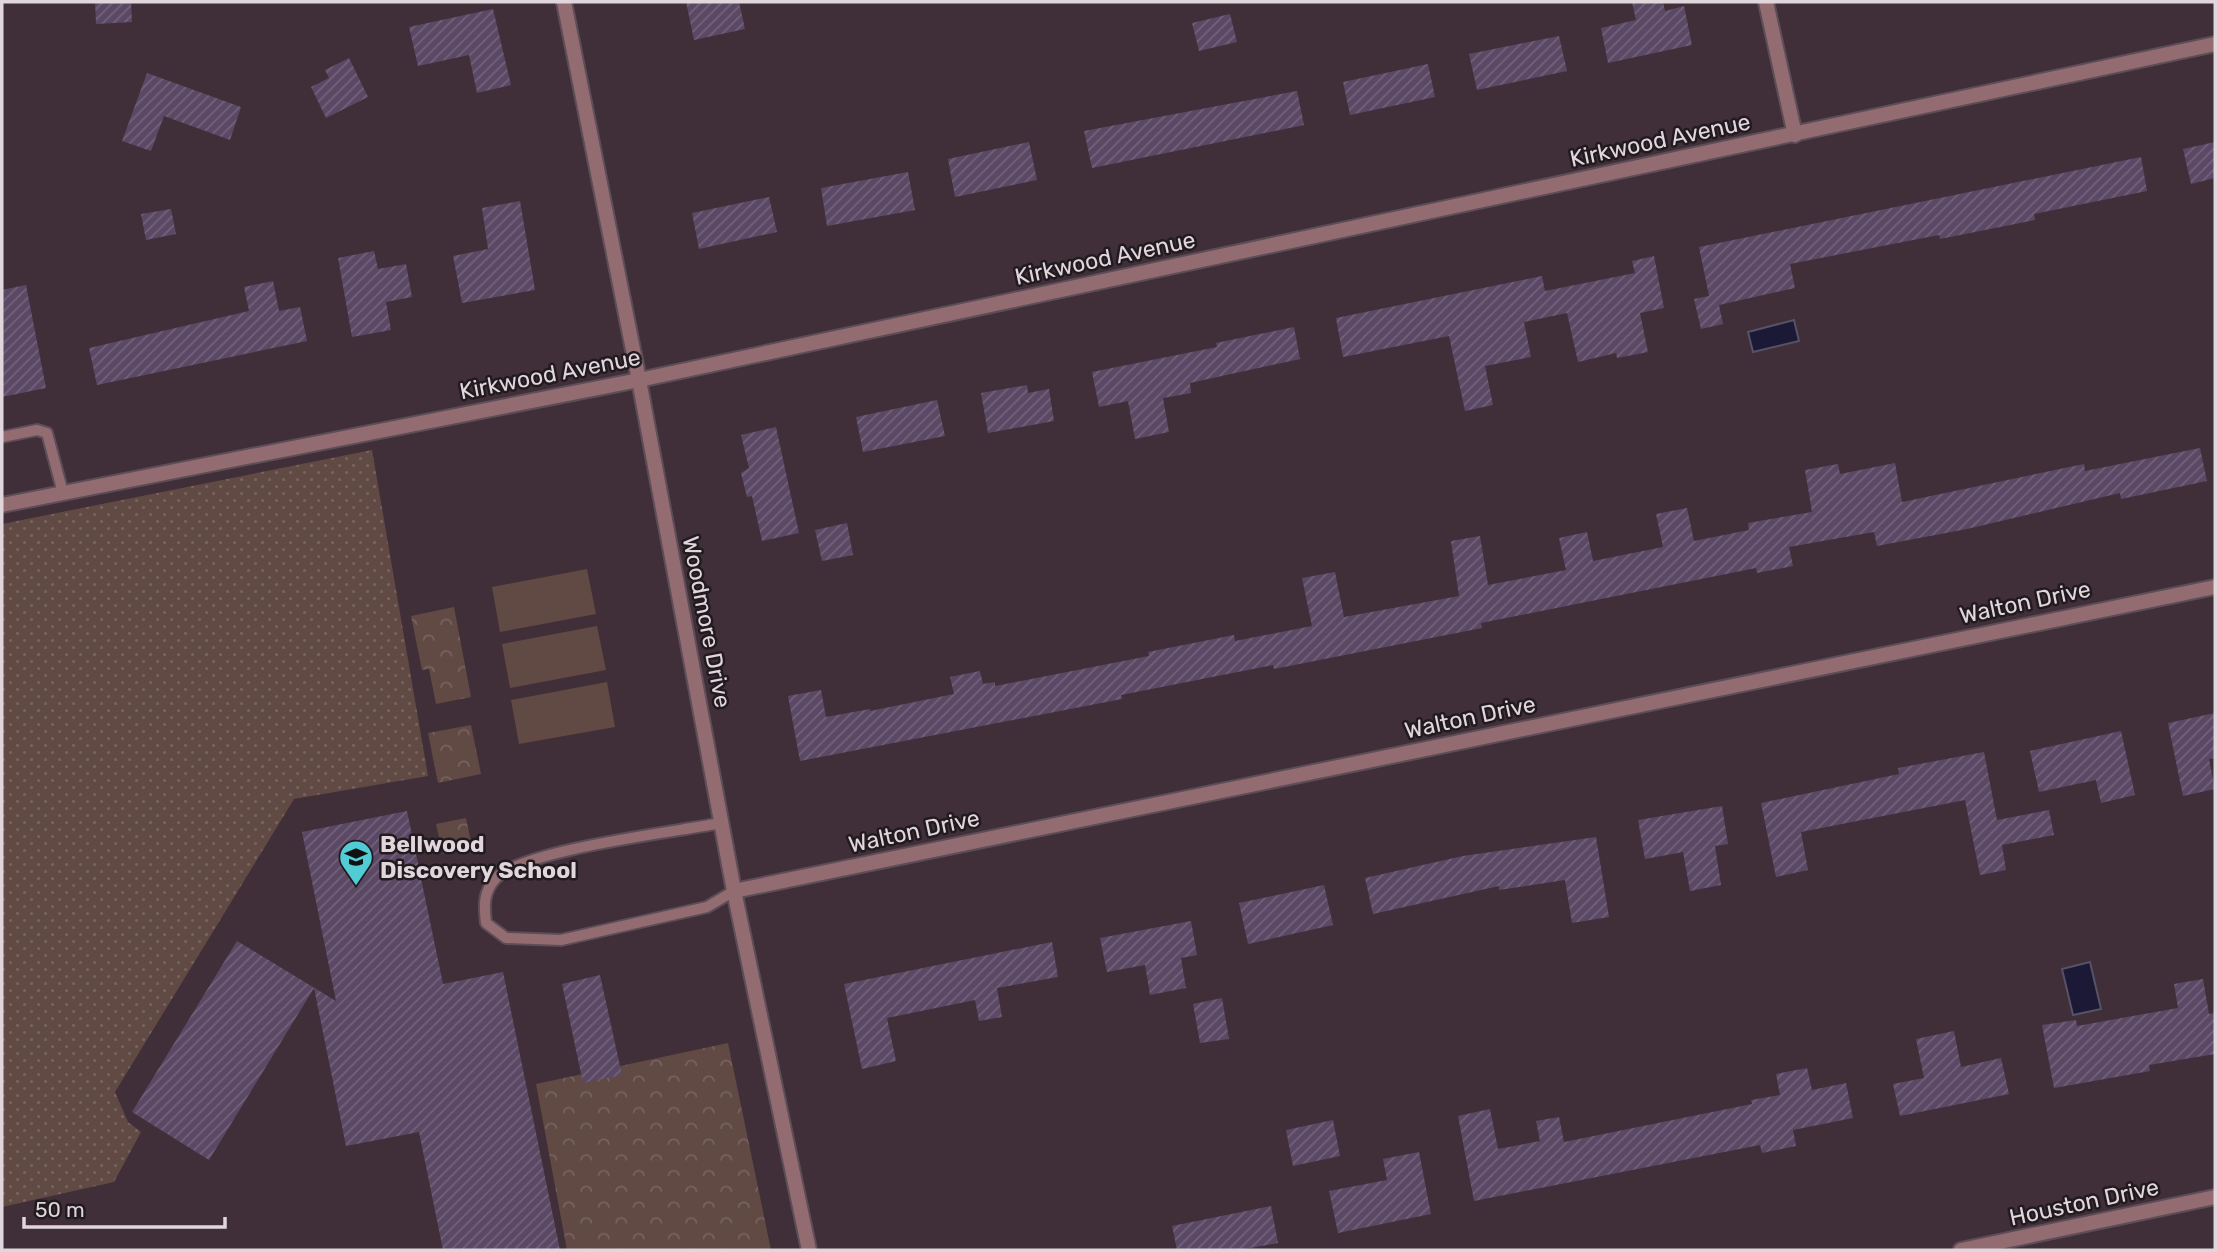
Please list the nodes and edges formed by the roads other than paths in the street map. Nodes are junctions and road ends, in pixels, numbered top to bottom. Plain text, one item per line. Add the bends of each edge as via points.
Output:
1 (564, 2) edge
2 (1766, 2) edge
3 (2215, 44) edge
4 (1795, 135) junction
5 (639, 380) junction
6 (2, 437) edge
7 (63, 493) junction
8 (2, 505) edge
9 (2215, 587) edge
10 (722, 823) junction
11 (734, 891) junction
12 (2215, 1197) edge
13 (809, 1250) edge
14 (1964, 1250) edge

1 - 5 street, Woodmore Drive
2 - 4 street
3 - 4 street, Kirkwood Avenue
4 - 5 street, Kirkwood Avenue
5 - 7 street, Kirkwood Avenue
5 - 10 street, Woodmore Drive
6 - 7 lane via 37,430 47,433
7 - 8 street, Kirkwood Avenue
9 - 11 street, Walton Drive
10 - 11 street, Woodmore Drive
10 - 11 lane via 540,856 497,878 484,899 486,923 506,938 561,940 707,907
11 - 13 street, Woodmore Drive
12 - 14 street, Houston Drive

